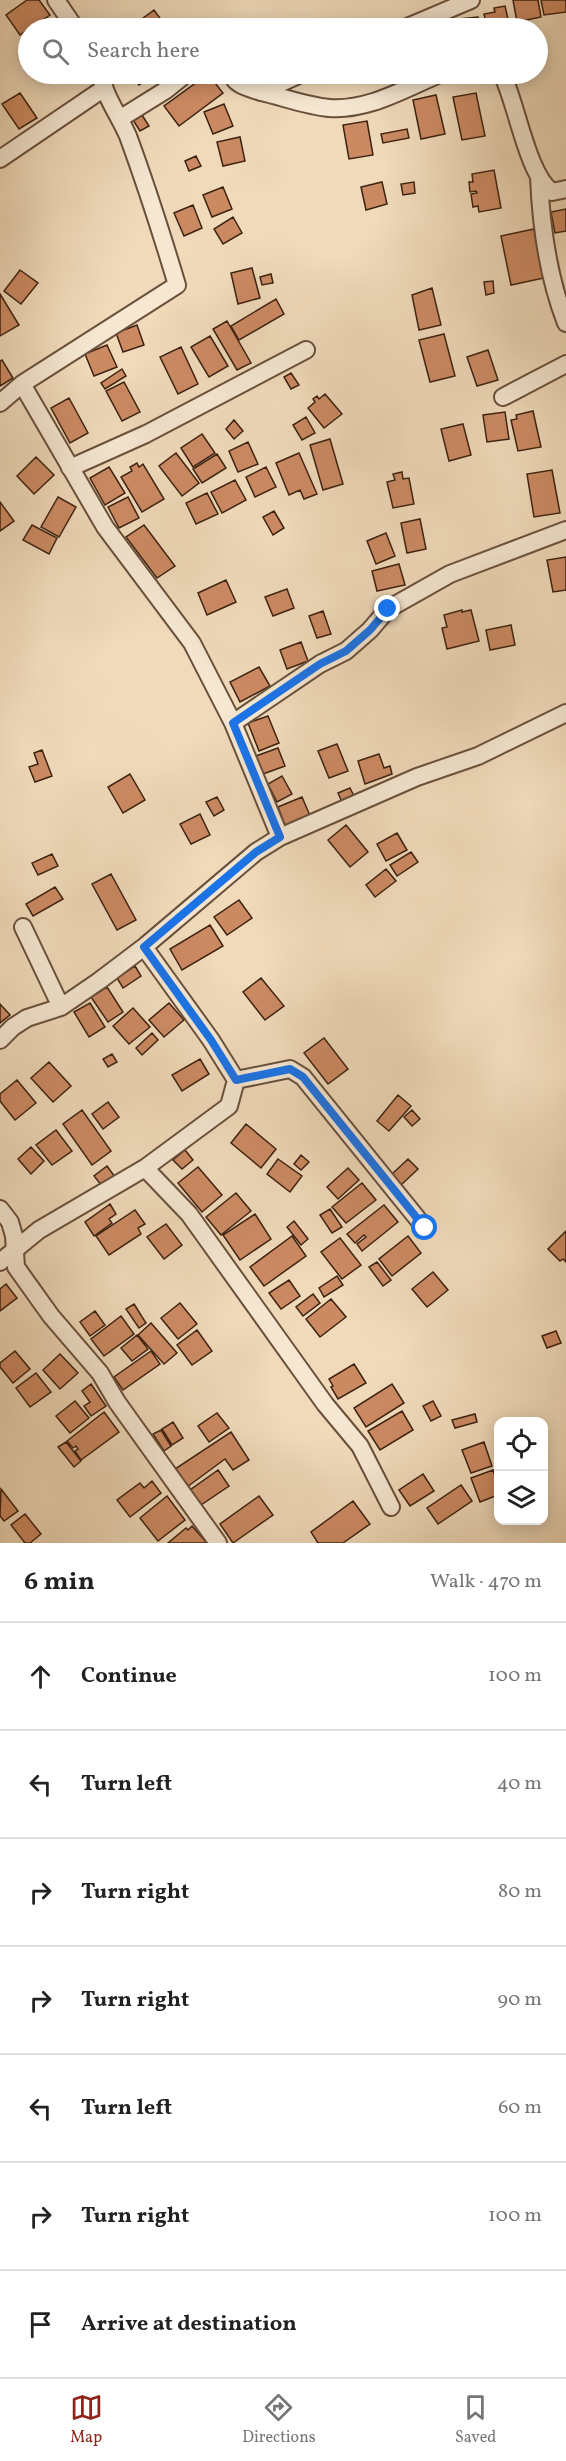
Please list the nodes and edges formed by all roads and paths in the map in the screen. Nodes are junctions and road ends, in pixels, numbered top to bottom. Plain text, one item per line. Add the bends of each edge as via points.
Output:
1 (56, 0) edge
2 (471, 0) edge
3 (68, 18) edge
4 (429, 18) edge
5 (98, 84) edge
6 (104, 84) edge
7 (174, 84) edge
8 (241, 84) edge
9 (279, 84) edge
10 (419, 84) edge
11 (507, 84) edge
12 (261, 92) junction
13 (121, 118) junction
14 (0, 159) edge
15 (539, 177) junction
16 (566, 189) edge
17 (566, 323) edge
18 (306, 350) dead end
19 (566, 364) edge
20 (22, 384) junction
21 (503, 397) dead end
22 (0, 403) edge
23 (70, 468) junction
24 (566, 530) edge
25 (566, 713) edge
26 (233, 723) junction
27 (280, 837) junction
28 (23, 927) dead end
29 (144, 947) junction
30 (61, 1006) junction
31 (0, 1040) edge
32 (236, 1080) junction
33 (145, 1168) junction
34 (0, 1209) edge
35 (425, 1228) dead end
36 (16, 1249) junction
37 (0, 1262) edge
38 (391, 1507) dead end
39 (218, 1543) edge

1 - 3 street
2 - 4 street
5 - 14 street
6 - 13 street
7 - 13 street
8 - 12 street
9 - 12 street
10 - 12 street via 368,104 330,108
11 - 15 street
13 - 20 street via 177,285
15 - 16 street via 552,192
15 - 17 street via 550,271
18 - 23 street via 147,434
19 - 21 street
20 - 22 street
20 - 23 street
23 - 26 street via 105,527 192,643
24 - 26 street via 450,574 388,609 346,651 320,664
25 - 27 street via 478,756 417,777
26 - 27 street
27 - 29 street via 256,852
28 - 30 street
29 - 30 street
29 - 32 street
30 - 31 street via 27,1018
32 - 33 street via 230,1106
32 - 35 street via 290,1069 303,1077
33 - 36 street via 62,1215
33 - 38 street via 189,1215 325,1404 360,1446
34 - 36 street via 10,1222
36 - 37 street
36 - 39 street via 16,1267 51,1316 100,1373

